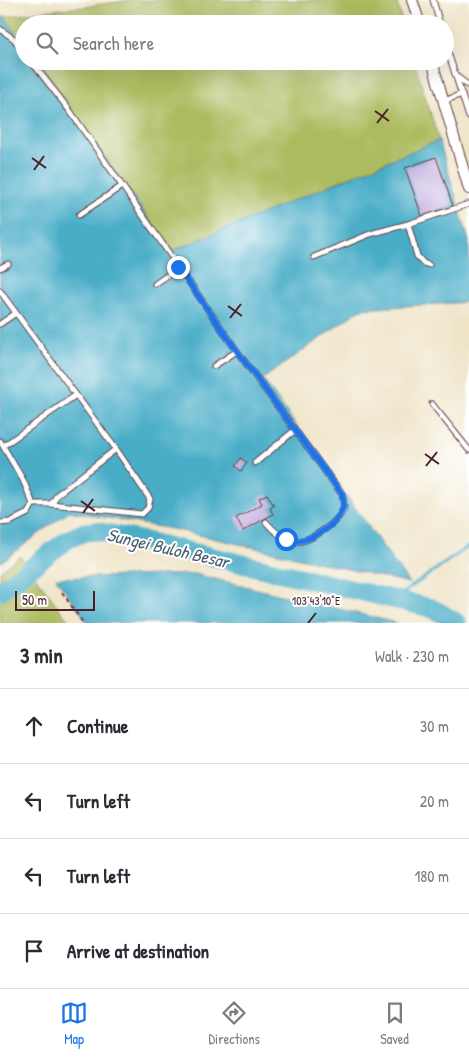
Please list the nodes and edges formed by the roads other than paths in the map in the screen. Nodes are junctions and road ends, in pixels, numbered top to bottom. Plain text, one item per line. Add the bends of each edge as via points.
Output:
1 (412, 0) edge
2 (433, 0) edge
3 (417, 15) edge
4 (437, 15) edge
5 (0, 29) edge
6 (15, 40) edge
7 (38, 70) edge
8 (434, 70) edge
9 (454, 70) edge
10 (456, 76) junction
11 (469, 86) edge
12 (462, 94) junction
13 (443, 101) junction
14 (469, 117) edge
15 (122, 186) junction
16 (469, 190) edge
17 (469, 204) edge
18 (79, 215) dead end
19 (408, 224) junction
20 (314, 257) dead end
21 (8, 264) dead end
22 (428, 264) dead end
23 (178, 267) junction
24 (0, 268) edge
25 (155, 284) dead end
26 (0, 291) edge
27 (16, 312) junction
28 (0, 324) edge
29 (237, 351) junction
30 (214, 366) dead end
31 (76, 395) junction
32 (432, 404) dead end
33 (294, 431) junction
34 (2, 444) edge
35 (116, 449) junction
36 (469, 450) edge
37 (255, 463) dead end
38 (33, 504) junction
39 (51, 504) junction
40 (266, 522) dead end
41 (0, 523) edge

1 - 3 street
2 - 4 lane
5 - 6 lane
7 - 15 lane
8 - 13 street
9 - 10 lane
10 - 11 lane
10 - 12 lane
12 - 13 lane
12 - 14 lane
13 - 16 street
15 - 18 lane
15 - 23 lane
17 - 19 lane
19 - 20 lane via 370,234
19 - 22 lane via 417,256
21 - 24 lane
23 - 25 lane
23 - 29 lane
26 - 27 lane
27 - 28 lane
27 - 31 lane
29 - 30 lane
29 - 33 lane
31 - 34 lane
31 - 35 lane
32 - 36 lane
33 - 37 lane
33 - 40 lane via 342,494 342,510 320,533 299,541 286,539
34 - 38 lane
35 - 39 lane via 58,494
35 - 39 lane via 150,499 142,514
38 - 39 lane
38 - 41 lane via 28,513

